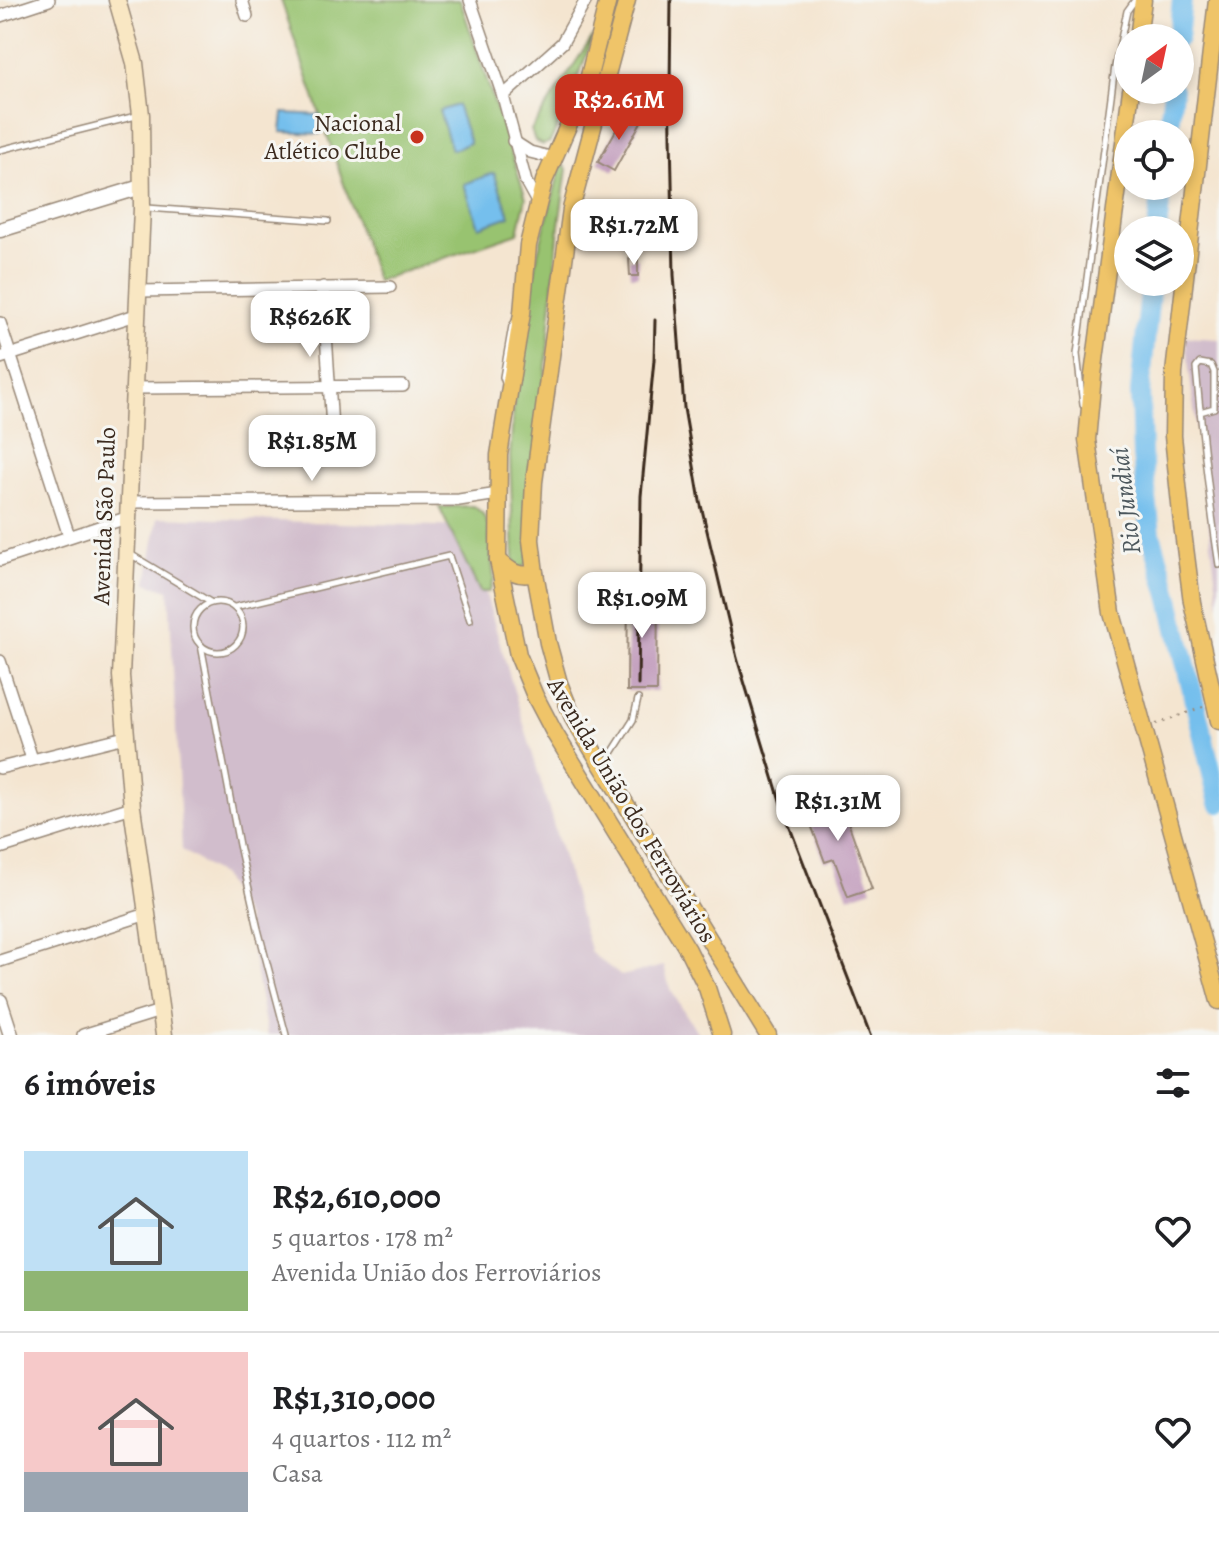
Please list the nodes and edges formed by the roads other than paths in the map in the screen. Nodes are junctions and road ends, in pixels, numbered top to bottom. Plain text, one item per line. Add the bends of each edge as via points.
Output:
1 (49, 0) edge
2 (117, 0) edge
3 (242, 0) edge
4 (471, 0) edge
5 (586, 0) edge
6 (608, 0) edge
7 (627, 0) edge
8 (1135, 0) edge
9 (1143, 0) edge
10 (1217, 0) edge
11 (0, 16) edge
12 (247, 16) dead end
13 (1140, 24) edge
14 (503, 96) junction
15 (1129, 104) edge
16 (141, 115) junction
17 (513, 141) junction
18 (0, 150) edge
19 (554, 158) junction
20 (141, 187) junction
21 (575, 187) junction
22 (537, 202) junction
23 (142, 208) junction
24 (328, 221) dead end
25 (0, 230) edge
26 (323, 287) junction
27 (390, 287) dead end
28 (138, 291) junction
29 (139, 314) junction
30 (0, 323) edge
31 (5, 357) edge
32 (403, 386) dead end
33 (134, 388) junction
34 (329, 388) junction
35 (1200, 412) junction
36 (332, 428) dead end
37 (1087, 440) junction
38 (498, 494) junction
39 (129, 509) junction
40 (1216, 524) edge
41 (69, 536) junction
42 (126, 551) junction
43 (0, 560) edge
44 (498, 560) junction
45 (1219, 565) edge
46 (535, 573) junction
47 (210, 602) junction
48 (235, 607) junction
49 (470, 620) dead end
50 (201, 645) junction
51 (0, 661) edge
52 (638, 699) dead end
53 (1219, 721) edge
54 (125, 737) junction
55 (32, 759) junction
56 (0, 768) edge
57 (602, 769) junction
58 (132, 807) junction
59 (0, 848) edge
60 (147, 914) junction
61 (0, 961) edge
62 (0, 1001) edge
63 (1219, 1001) edge
64 (160, 1011) junction
65 (11, 1035) edge
66 (83, 1035) edge
67 (164, 1035) edge
68 (286, 1035) edge
69 (722, 1035) edge
70 (768, 1035) edge

1 - 11 street
2 - 16 main road, Avenida São Paulo via 135,63
3 - 12 street
4 - 14 street
5 - 14 street via 562,43
6 - 19 main road, Avenida União dos Ferroviários via 588,80
7 - 21 main road, Avenida União dos Ferroviários
8 - 37 lane via 1127,11 1115,66 1077,354
9 - 13 main road
10 - 53 main road via 1174,373 1173,436 1192,602
14 - 17 street
15 - 37 main road
16 - 18 lane
16 - 20 main road, Avenida São Paulo
17 - 19 street
17 - 22 street
19 - 21 main road via 574,164
19 - 22 main road, Avenida União dos Ferroviários
20 - 23 main road, Avenida São Paulo
20 - 25 street
21 - 46 main road, Avenida União dos Ferroviários via 534,482
22 - 38 main road, Avenida União dos Ferroviários via 499,455
23 - 24 lane
23 - 28 main road, Avenida São Paulo
26 - 27 street
26 - 28 street
26 - 34 street
28 - 29 main road, Avenida São Paulo
29 - 31 street
29 - 33 main road, Avenida São Paulo
30 - 31 street
31 - 41 street
32 - 34 street
33 - 34 street
33 - 39 main road, Avenida São Paulo
34 - 36 street
35 - 35 lane via 1196,368 1200,363 1211,365 1214,372 1214,408
35 - 40 lane
37 - 63 main road via 1112,613
38 - 39 street via 459,500
38 - 44 main road, Avenida União dos Ferroviários
39 - 41 street
39 - 42 main road, Avenida São Paulo
40 - 45 lane
41 - 43 street
42 - 47 lane
42 - 54 main road, Avenida São Paulo via 121,676
44 - 46 main road via 515,574
44 - 69 main road, Avenida União dos Ferroviários via 518,655 535,696 688,950
46 - 57 main road, Avenida União dos Ferroviários via 559,683
47 - 48 lane
47 - 50 lane via 193,621 193,634
48 - 49 lane via 449,556
48 - 50 lane via 243,632 237,644 213,652
50 - 68 lane via 239,845
51 - 55 street
52 - 57 lane via 633,720
54 - 55 street
54 - 58 main road, Avenida São Paulo
55 - 56 street
57 - 70 main road, Avenida União dos Ferroviários
58 - 59 street
58 - 60 main road, Avenida São Paulo
60 - 61 street
60 - 64 main road, Avenida São Paulo
62 - 65 street
64 - 66 street
64 - 67 main road, Avenida São Paulo

